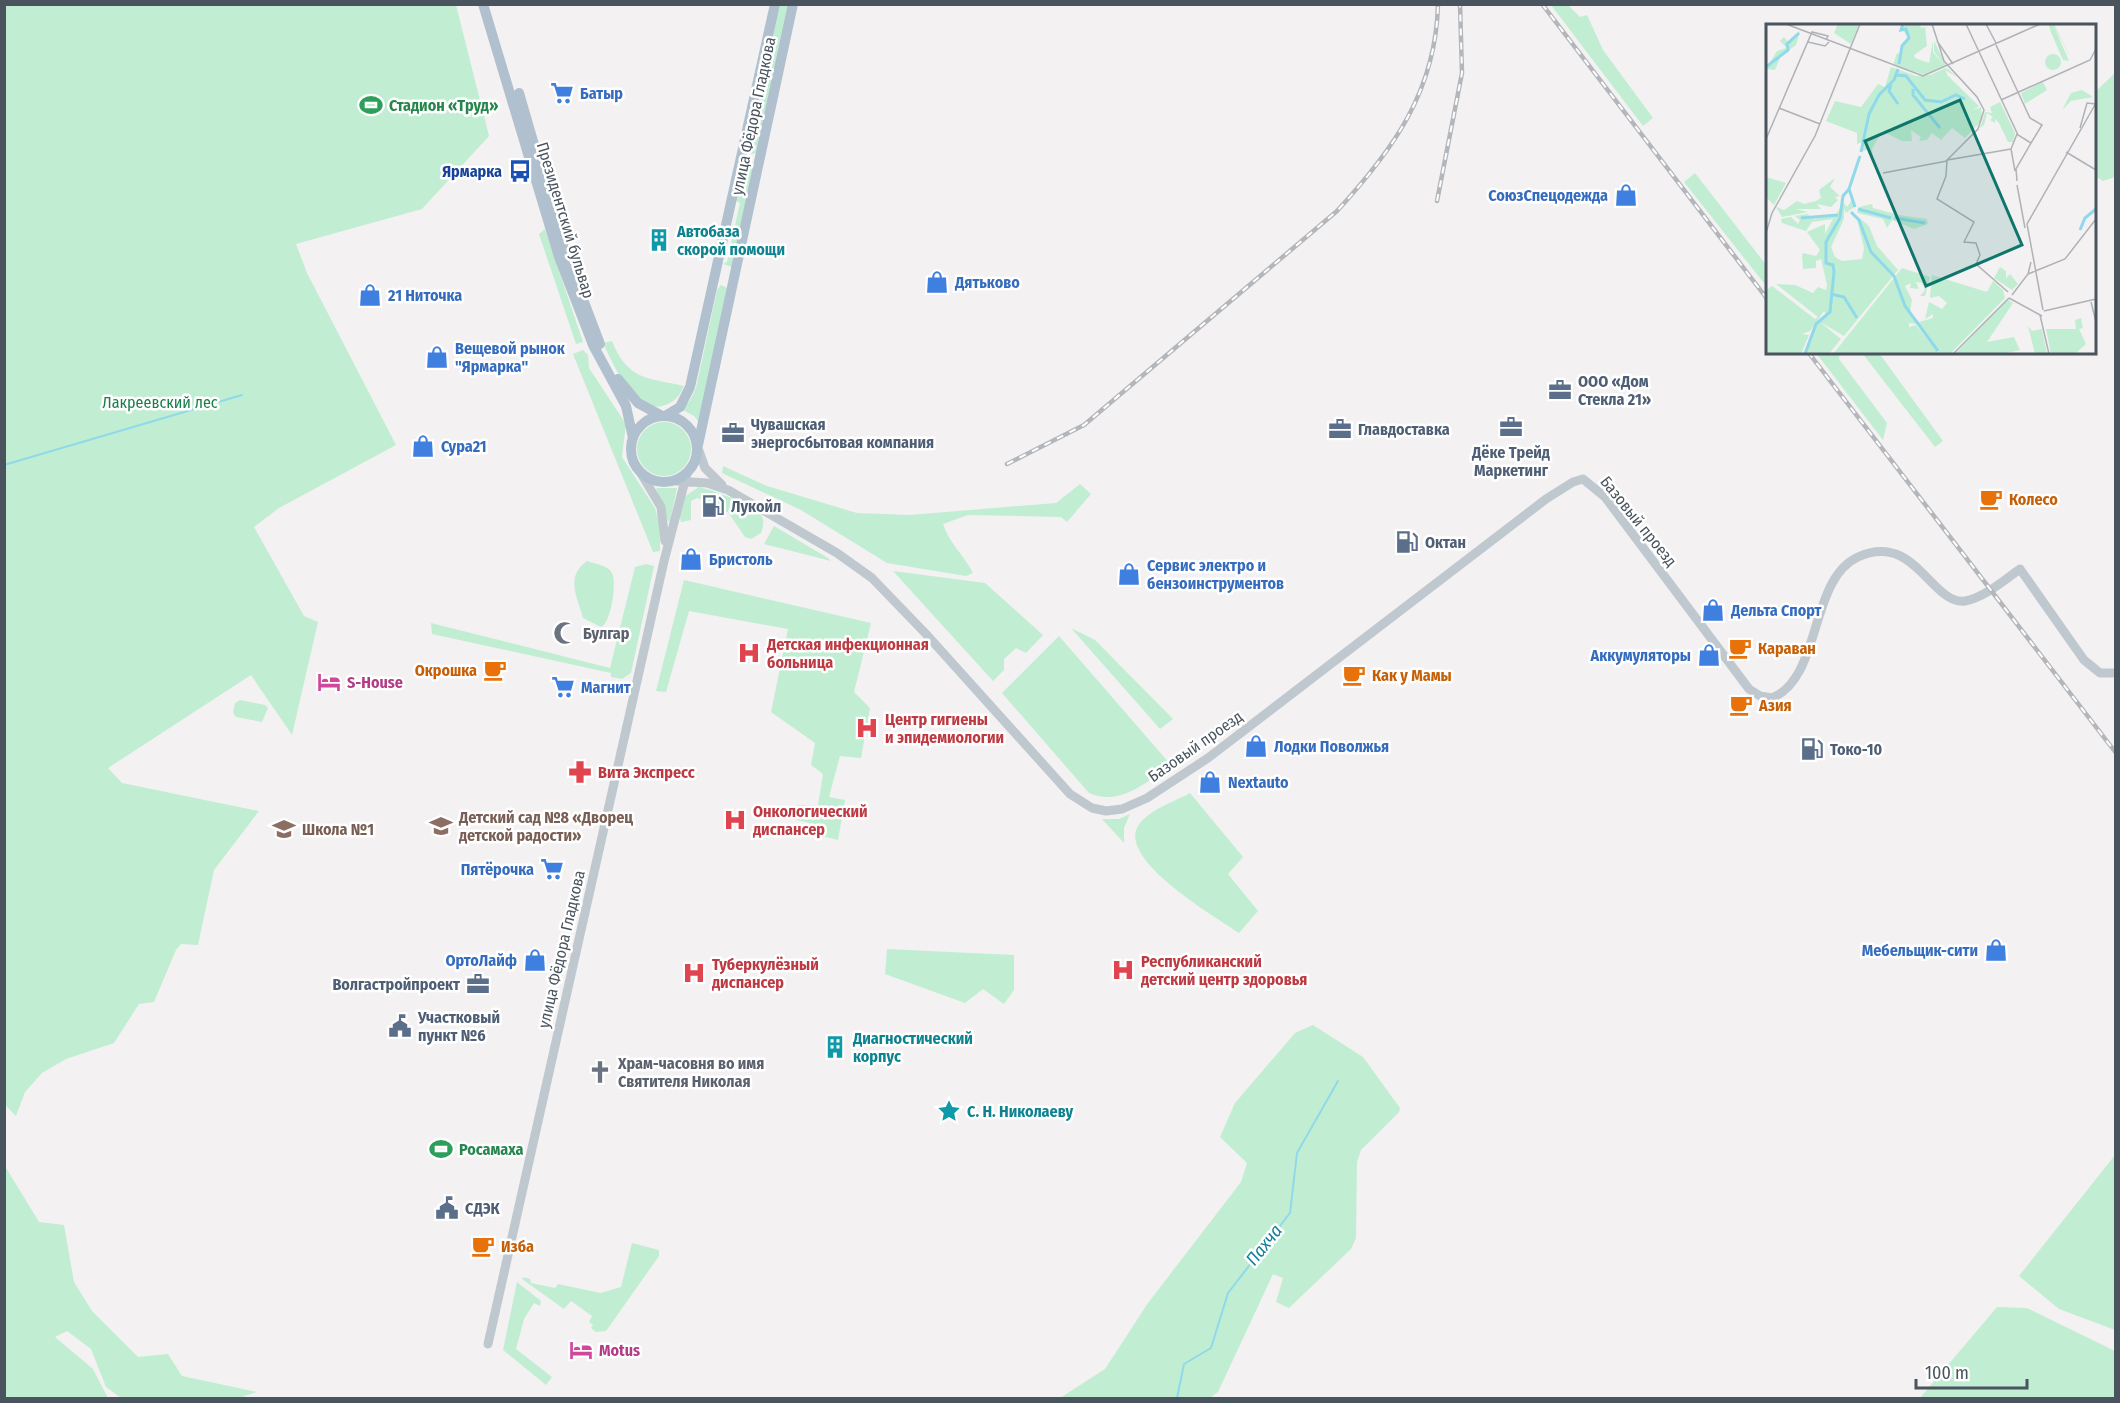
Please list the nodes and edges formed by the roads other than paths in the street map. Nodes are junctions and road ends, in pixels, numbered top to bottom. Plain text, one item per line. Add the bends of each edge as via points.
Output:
1 (483, 4) edge
2 (491, 4) edge
3 (775, 4) edge
4 (793, 4) edge
5 (521, 113) junction
6 (741, 158) junction
7 (758, 162) junction
8 (715, 276) junction
9 (733, 280) junction
10 (664, 416) junction
11 (633, 438) junction
12 (698, 446) junction
13 (642, 475) junction
14 (683, 479) junction
15 (728, 490) junction
16 (664, 561) junction
17 (2115, 673) edge
18 (488, 1344) dead end

1 - 5 main road, Президентский бульвар
2 - 5 main road, Президентский бульвар
3 - 6 main road, улица Фёдора Гладкова
4 - 7 main road, улица Фёдора Гладкова
5 - 10 main road, Президентский бульвар via 565,252 607,360 629,395
5 - 11 main road, Президентский бульвар via 574,300 592,345 626,406
6 - 7 main road
6 - 8 main road, улица Фёдора Гладкова
7 - 9 main road, улица Фёдора Гладкова
8 - 9 main road
8 - 10 main road, улица Фёдора Гладкова via 690,387 680,407
9 - 12 main road, улица Фёдора Гладкова
10 - 11 main road via 648,420
10 - 12 main road via 685,423
11 - 13 main road via 632,459
12 - 14 main road via 695,461
12 - 15 street via 705,468
13 - 14 main road via 655,482
13 - 16 street, улица Фёдора Гладкова via 661,507 665,523
14 - 15 street
14 - 16 street, улица Фёдора Гладкова
15 - 17 street, Базовый проезд via 837,553 872,579 1070,794 1092,808 1106,811 1147,798 1200,764 1546,499 1583,479 1605,497 1749,689 1760,696 1772,698 1791,685 1836,577 1851,560 1886,552 1907,559 1944,593 1959,601 1977,597 2020,569 2084,660 2100,672
16 - 18 street, улица Фёдора Гладкова

